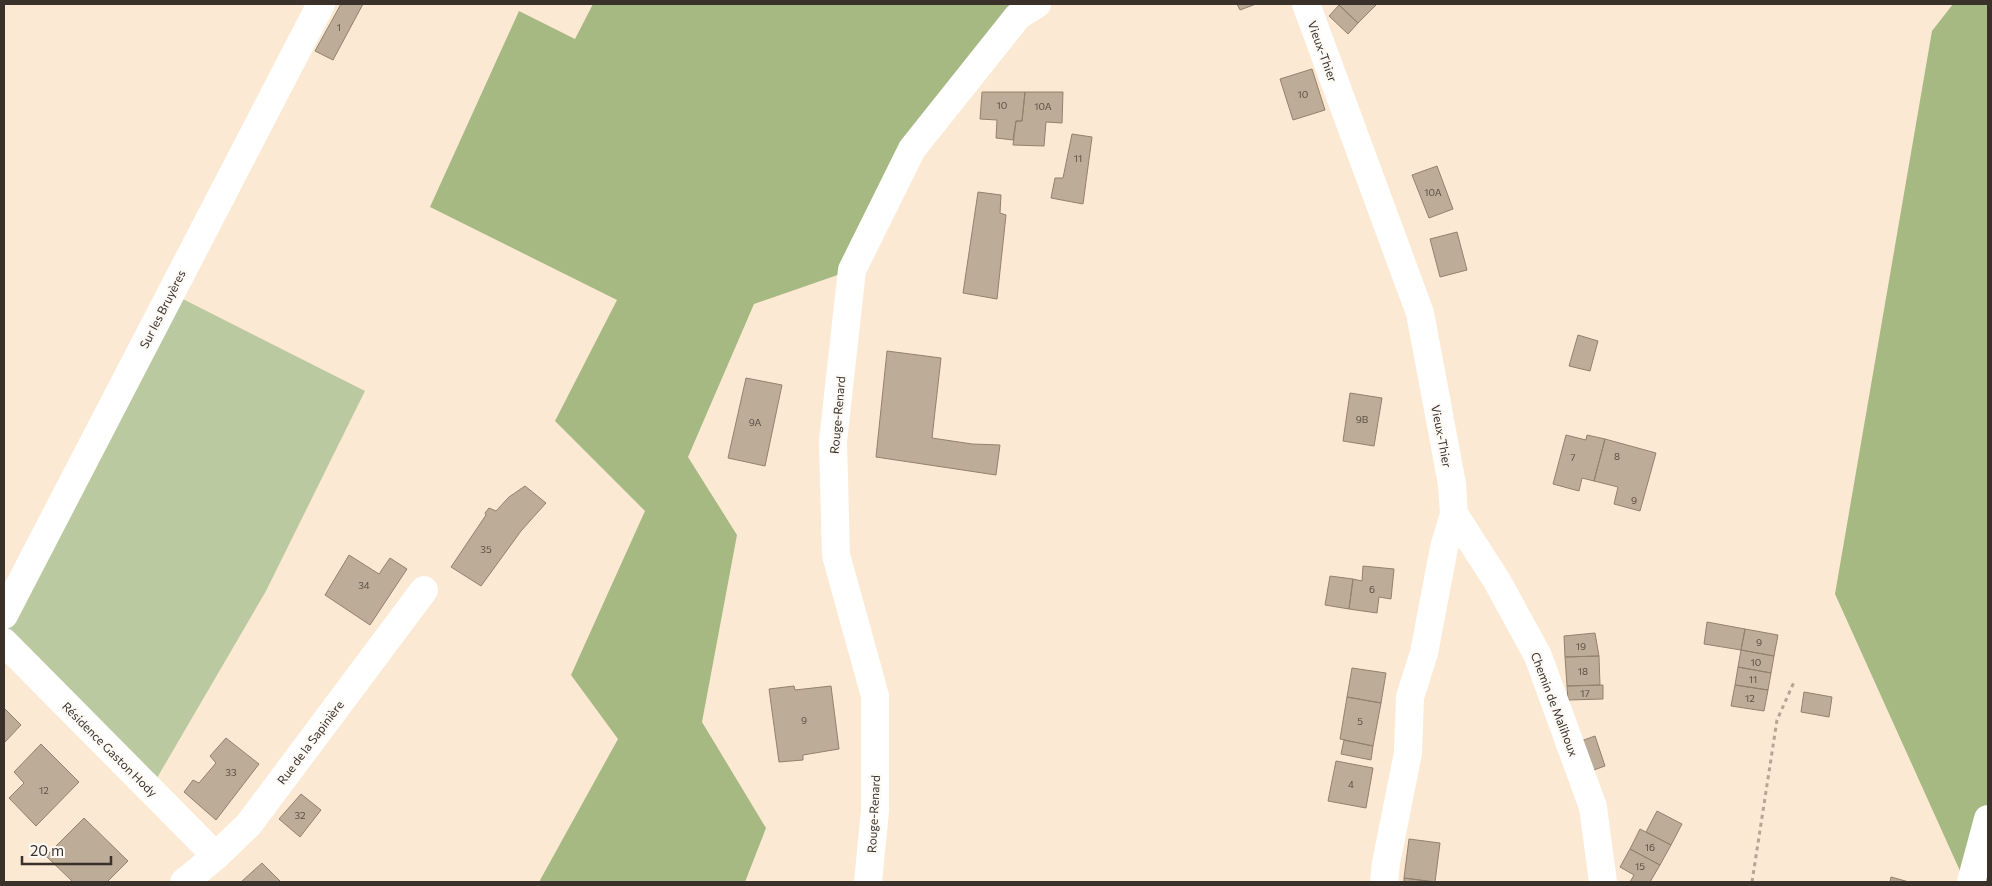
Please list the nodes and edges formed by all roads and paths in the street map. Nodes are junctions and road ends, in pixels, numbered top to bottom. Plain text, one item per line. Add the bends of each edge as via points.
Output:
1 (321, 4) edge
2 (1037, 4) edge
3 (1306, 4) edge
4 (1454, 514) junction
5 (424, 590) dead end
6 (4, 615) edge
7 (4, 642) edge
8 (1794, 682) dead end
9 (1988, 820) edge
10 (216, 856) junction
11 (184, 882) edge
12 (868, 882) edge
13 (1384, 882) edge
14 (1603, 882) edge
15 (1752, 882) edge
16 (1970, 882) edge

1 - 6 street, Sur les Bruyères
2 - 12 street, Rouge-Renard via 1018,16 912,149 852,270 833,441 836,555 875,696 874,811
3 - 4 street, Vieux-Thier via 1420,313 1452,484
4 - 13 street, Vieux-Thier via 1444,548 1424,653 1410,697 1408,752
4 - 14 street, Chemin de Malihoux via 1497,581 1538,656 1593,807
5 - 10 street, Rue de la Sapinière via 249,824
7 - 10 street, Résidence Gaston Hody
8 - 15 path via 1777,720
9 - 16 street
10 - 11 street, Rue de la Sapinière

